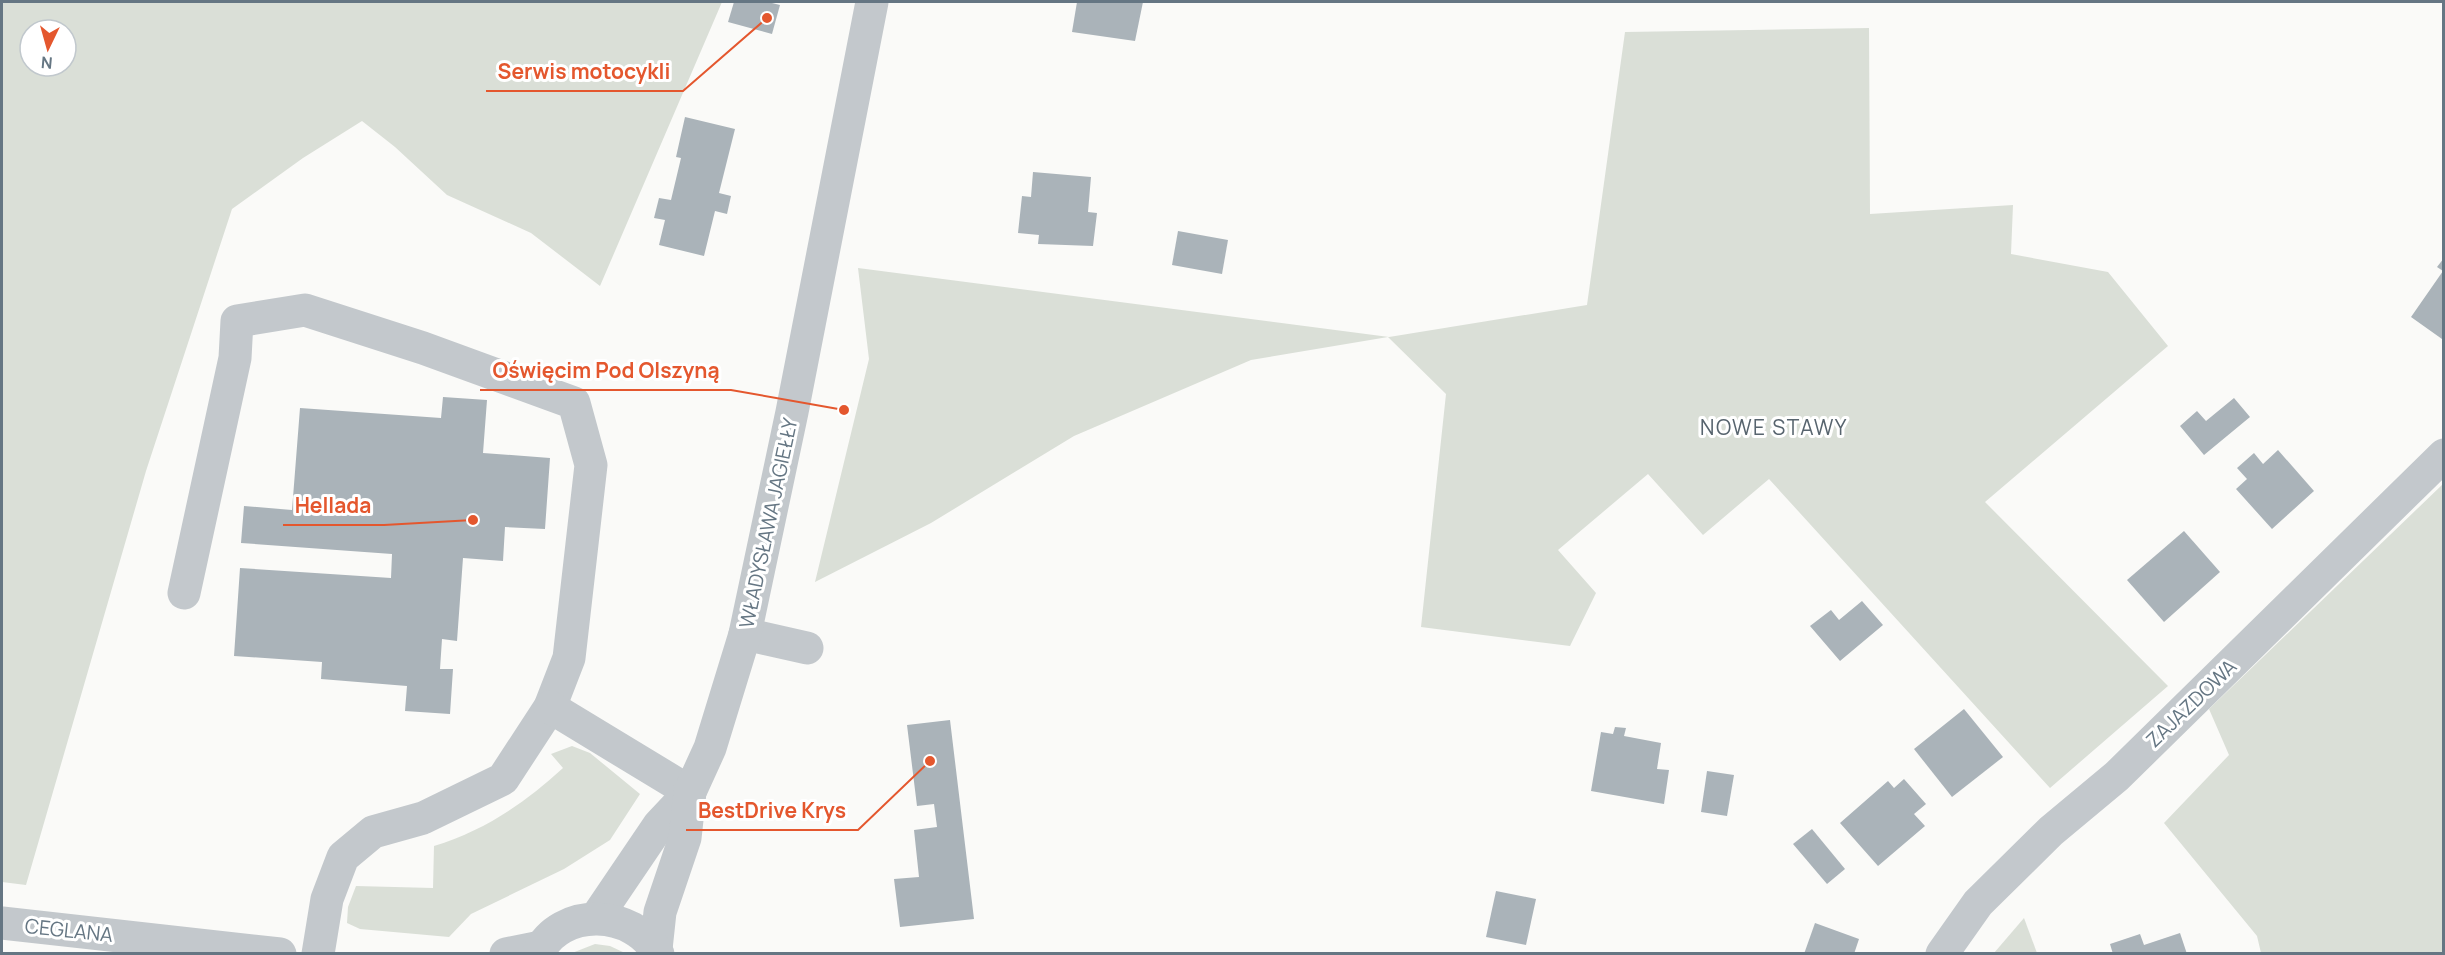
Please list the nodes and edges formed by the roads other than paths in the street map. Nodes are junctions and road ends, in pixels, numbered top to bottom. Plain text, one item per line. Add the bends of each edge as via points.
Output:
1 (872, 2) edge
2 (2444, 456) edge
3 (184, 593) dead end
4 (745, 634) junction
5 (807, 648) dead end
6 (550, 707) junction
7 (690, 792) junction
8 (596, 918) junction
9 (2, 923) edge
10 (539, 950) edge
11 (657, 951) edge
12 (280, 954) edge
13 (318, 954) edge
14 (506, 954) edge
15 (1942, 954) edge

1 - 4 street, WŁADYSŁAWA JAGIEŁŁY
2 - 15 street, ZAJAZDOWA via 2117,776 2051,831 1978,903
3 - 6 street via 235,358 237,321 305,310 574,403 591,465 569,657
4 - 5 street
4 - 7 street, WŁADYSŁAWA JAGIEŁŁY via 710,748
6 - 7 street
6 - 13 street via 503,779 423,818 373,832 343,858 327,898
7 - 8 street, WŁADYSŁAWA JAGIEŁŁY via 658,825
7 - 11 street, WŁADYSŁAWA JAGIEŁŁY via 685,838 660,912
8 - 10 street via 575,921 556,931
8 - 11 street via 619,921 640,932
9 - 12 street, CEGLANA
10 - 14 street

